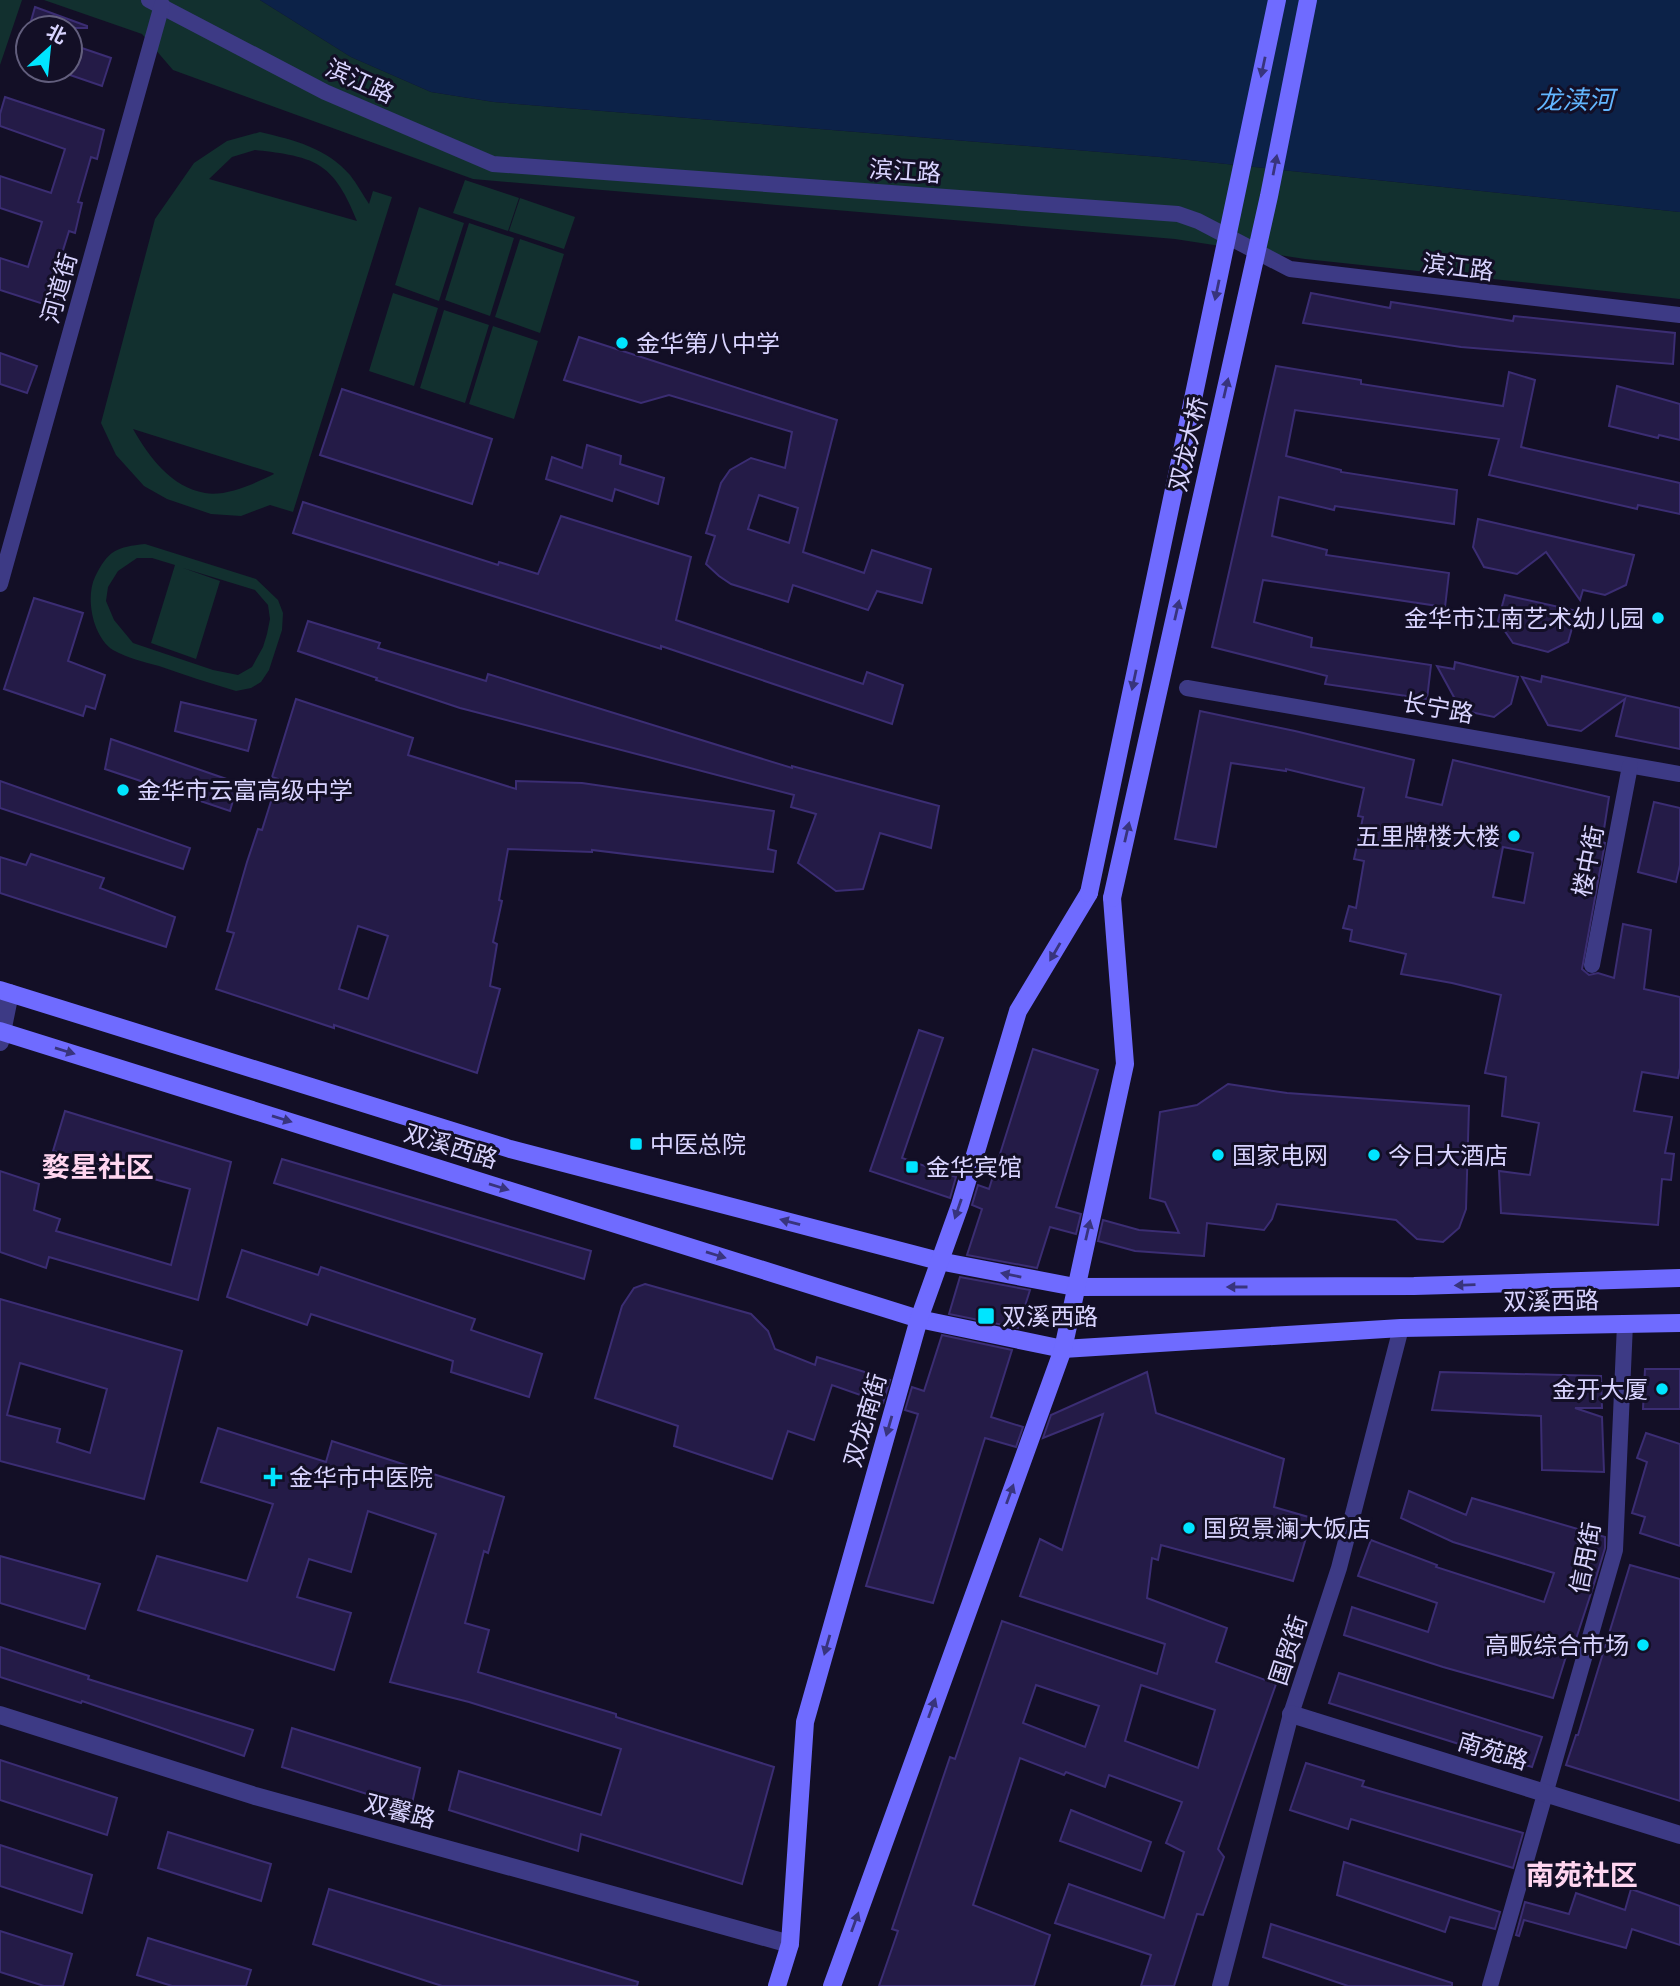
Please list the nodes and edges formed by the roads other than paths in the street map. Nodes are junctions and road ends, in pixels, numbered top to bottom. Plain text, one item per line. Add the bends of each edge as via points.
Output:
1 (1277, 0) edge
2 (1308, 0) edge
3 (156, 2) edge
4 (1680, 315) edge
5 (0, 584) edge
6 (1187, 688) dead end
7 (1630, 766) junction
8 (1680, 774) edge
9 (1089, 893) joint
10 (1592, 965) dead end
11 (5, 991) edge
12 (1, 1035) edge
13 (939, 1261) junction
14 (1680, 1278) edge
15 (1075, 1287) junction
16 (919, 1319) junction
17 (1680, 1323) edge
18 (1625, 1324) junction
19 (1401, 1328) junction
20 (1063, 1349) junction
21 (1291, 1714) junction
22 (0, 1715) edge
23 (1547, 1794) junction
24 (1680, 1836) edge
25 (790, 1944) junction
26 (778, 1986) edge
27 (832, 1986) edge
28 (1220, 1986) edge
29 (1490, 1986) edge

1 -> 9 main road, 双龙大桥, bridge
15 -> 2 main road, 双龙大桥, bridge via 1125,1064 1112,898 1269,196
3 - 4 street, 滨江路 via 325,92 493,164 1178,214 1290,269
3 - 5 street, 河道街
6 - 7 street, 长宁路
7 - 8 street, 长宁路
7 - 10 street, 楼中街
9 -> 13 main road, 双龙南街 via 1018,1012
11 - 12 street
13 -> 11 main road, 双溪西路 via 510,1149
12 -> 16 main road, 双溪西路
15 -> 13 main road, 双溪西路
13 - 16 main road, 双龙南街
14 -> 15 main road, 双溪西路 via 1414,1286
15 - 20 main road
16 - 20 main road, 双溪西路
16 -> 25 main road, 双龙南街 via 805,1722
17 - 18 main road, 双溪西路
18 - 19 main road, 双溪西路
18 - 23 street, 信用街 via 1615,1550
19 - 20 main road, 双溪西路
19 - 21 street, 国贸街 via 1339,1568
27 -> 20 main road
21 - 23 street, 南苑路
21 - 28 street, 国贸街
22 - 25 street, 双馨路 via 255,1796
23 - 24 street, 南苑路
23 - 29 street, 信用街
25 - 26 main road, 双龙南街

